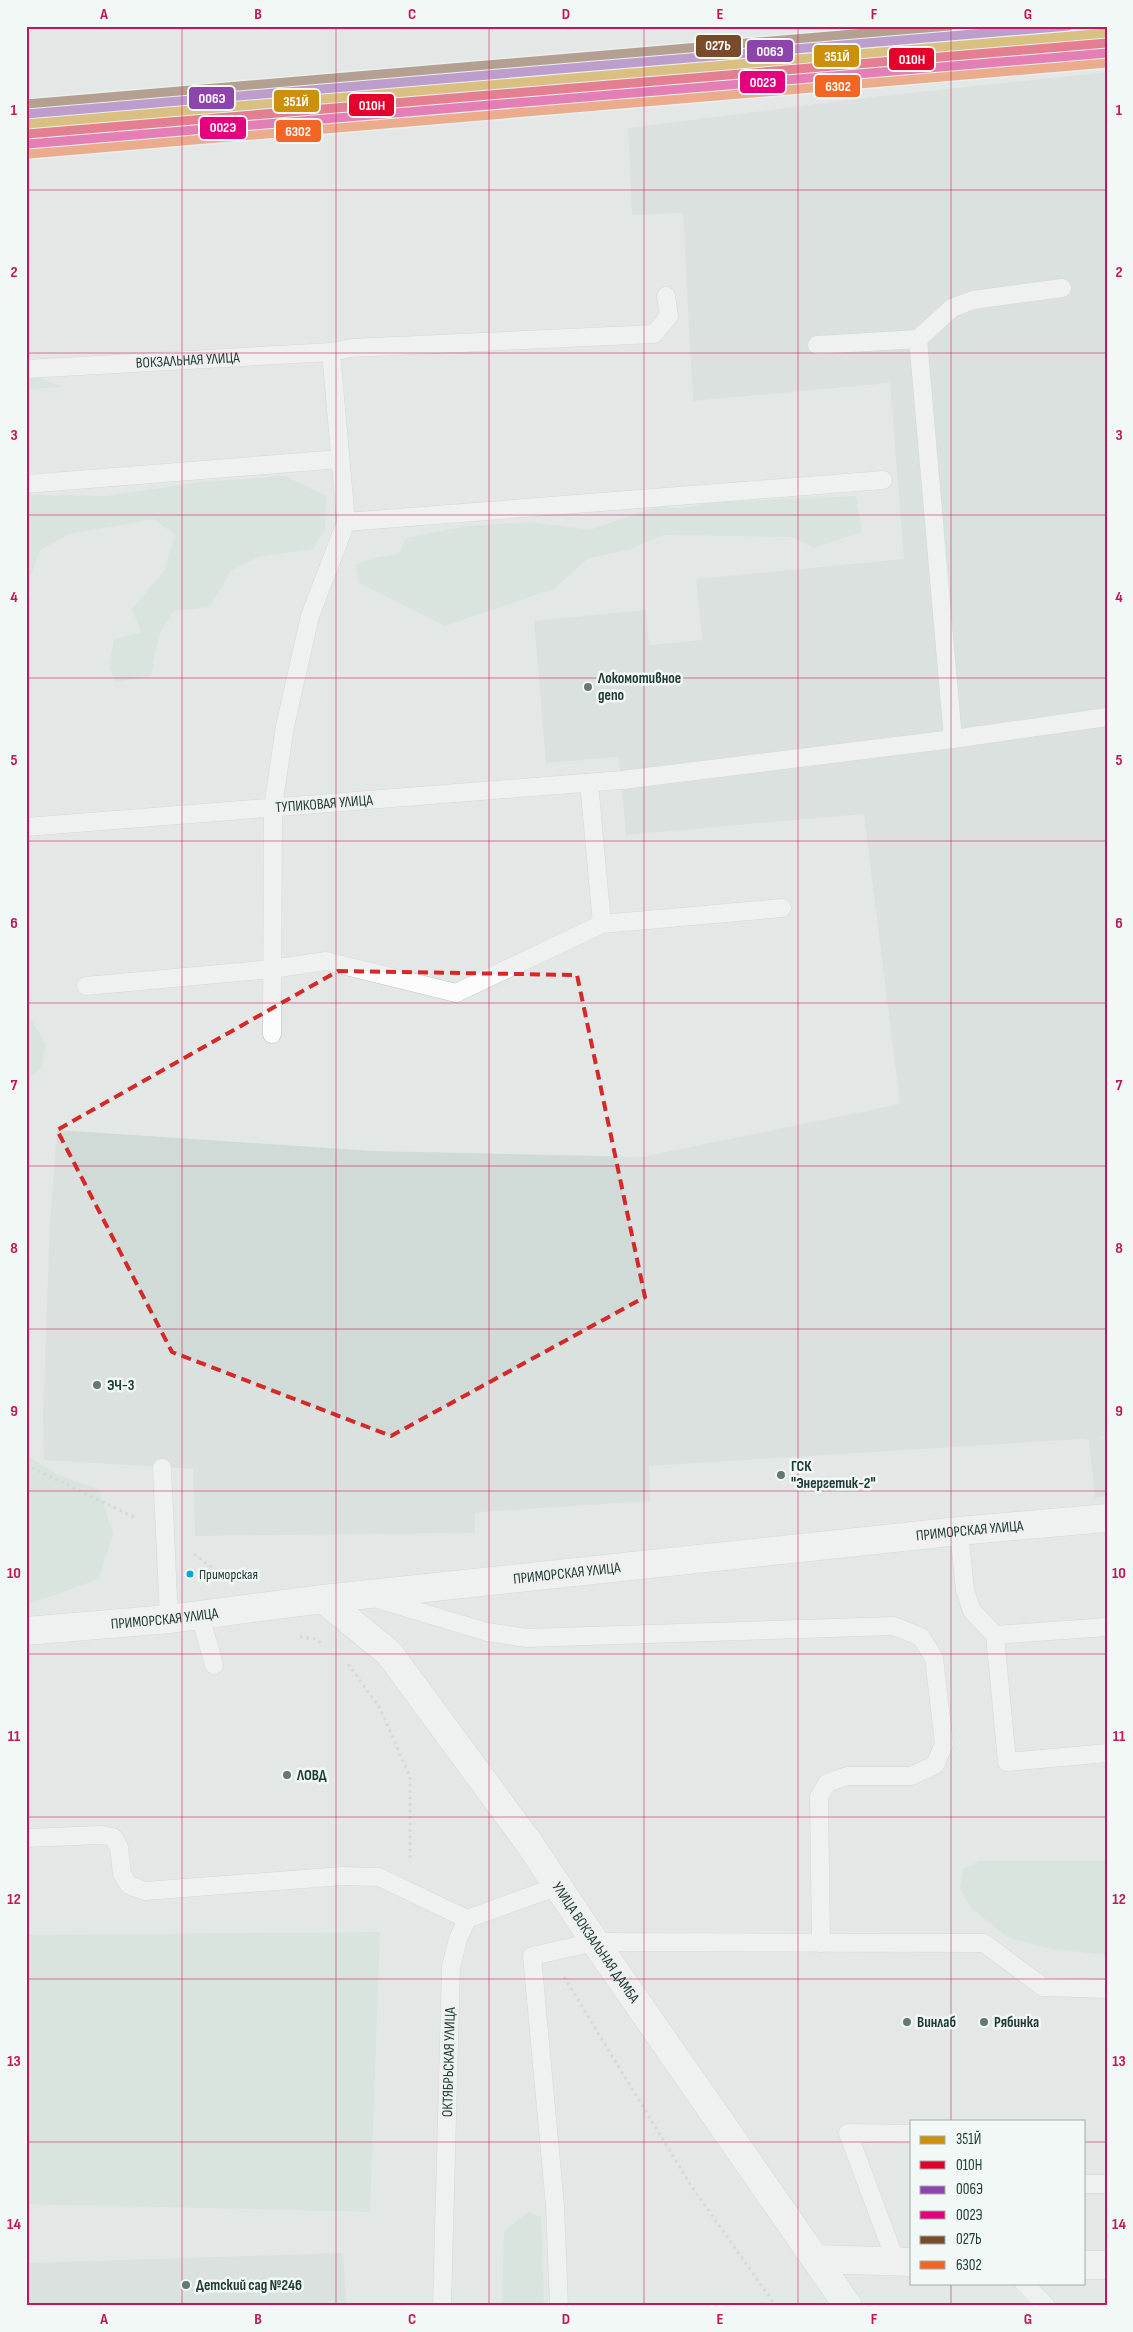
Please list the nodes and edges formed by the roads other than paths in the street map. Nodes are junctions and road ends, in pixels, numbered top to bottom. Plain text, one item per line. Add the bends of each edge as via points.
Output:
1 (1062, 288) dead end
2 (666, 296) dead end
3 (918, 339) junction
4 (817, 345) dead end
5 (331, 352) junction
6 (26, 369) edge
7 (340, 459) junction
8 (882, 480) dead end
9 (26, 484) edge
10 (346, 522) junction
11 (1107, 717) edge
12 (953, 739) junction
13 (589, 783) junction
14 (273, 807) junction
15 (26, 827) edge
16 (782, 908) dead end
17 (602, 924) junction
18 (272, 969) junction
19 (86, 986) dead end
20 (272, 1034) dead end
21 (162, 1468) dead end
22 (1107, 1518) edge
23 (959, 1531) junction
24 (364, 1595) junction
25 (323, 1599) junction
26 (200, 1615) junction
27 (169, 1619) junction
28 (1107, 1626) edge
29 (26, 1632) edge
30 (995, 1635) junction
31 (214, 1665) dead end
32 (1107, 1753) edge
33 (26, 1838) edge
34 (558, 1886) junction
35 (468, 1919) junction
36 (595, 1942) junction
37 (820, 1944) junction
38 (1107, 1988) edge
39 (910, 2134) edge
40 (1086, 2184) edge
41 (1107, 2184) edge
42 (816, 2259) junction
43 (904, 2262) edge
44 (1086, 2265) edge
45 (1107, 2265) edge
46 (1025, 2284) edge
47 (442, 2306) edge
48 (559, 2306) edge
49 (848, 2306) edge
50 (1046, 2306) edge

1 - 3 lane via 973,300 952,308
2 - 5 lane, ВОКЗАЛЬНАЯ УЛИЦА via 669,316 654,334 351,348
3 - 4 lane
3 - 12 lane
5 - 6 lane, ВОКЗАЛЬНАЯ УЛИЦА
5 - 7 lane
7 - 9 lane
7 - 10 lane
8 - 10 lane
10 - 14 lane via 310,616 284,726
11 - 12 lane, ТУПИКОВАЯ УЛИЦА
12 - 13 lane, ТУПИКОВАЯ УЛИЦА
13 - 14 lane, ТУПИКОВАЯ УЛИЦА
13 - 17 lane
14 - 15 lane, ТУПИКОВАЯ УЛИЦА
14 - 18 lane
16 - 17 lane
17 - 18 lane via 456,994 326,961
18 - 19 lane
18 - 20 lane
21 - 27 lane
22 - 23 main road, ПРИМОРСКАЯ УЛИЦА
23 - 24 main road, ПРИМОРСКАЯ УЛИЦА
23 - 30 lane via 965,1590 972,1611
24 - 25 main road, ПРИМОРСКАЯ УЛИЦА
24 - 37 lane via 487,1632 528,1638 894,1626 921,1637 934,1658 944,1744 935,1764 911,1776 847,1776 827,1783 819,1797
25 - 26 main road, ПРИМОРСКАЯ УЛИЦА
25 - 34 main road, УЛИЦА ВОКЗАЛЬНАЯ ДАМБА via 389,1653 530,1843
26 - 27 main road, ПРИМОРСКАЯ УЛИЦА
26 - 31 lane
27 - 29 main road, ПРИМОРСКАЯ УЛИЦА
28 - 30 lane
30 - 32 lane via 1006,1762
33 - 35 lane via 113,1837 122,1874 129,1885 145,1891 343,1876 379,1877
34 - 35 lane
34 - 36 main road, УЛИЦА ВОКЗАЛЬНАЯ ДАМБА
35 - 47 lane, ОКТЯБРЬСКАЯ УЛИЦА via 458,1939 451,1967
36 - 37 lane
36 - 42 main road, УЛИЦА ВОКЗАЛЬНАЯ ДАМБА
36 - 48 lane via 532,1956 555,2206
37 - 38 lane via 984,1943 1043,1987
39 - 43 lane via 848,2133
40 - 41 lane
42 - 43 main road
42 - 49 main road, УЛИЦА ВОКЗАЛЬНАЯ ДАМБА
44 - 45 main road
46 - 50 lane

